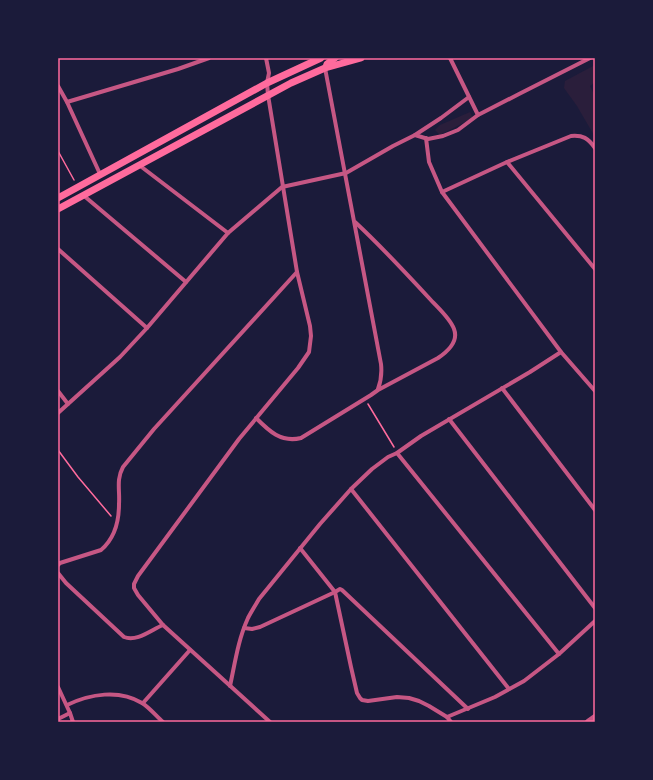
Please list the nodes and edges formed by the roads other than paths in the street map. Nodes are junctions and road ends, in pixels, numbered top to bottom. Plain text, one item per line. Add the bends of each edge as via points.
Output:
1 (209, 58) edge
2 (266, 58) edge
3 (321, 58) edge
4 (335, 58) edge
5 (361, 58) edge
6 (450, 58) edge
7 (590, 58) edge
8 (325, 68) junction
9 (268, 83) junction
10 (58, 86) edge
11 (268, 95) junction
12 (469, 97) junction
13 (67, 102) junction
14 (478, 115) junction
15 (415, 135) junction
16 (426, 138) junction
17 (595, 148) edge
18 (507, 162) junction
19 (139, 165) junction
20 (346, 173) junction
21 (100, 174) junction
22 (282, 187) junction
23 (442, 192) junction
24 (83, 195) junction
25 (58, 198) edge
26 (58, 209) edge
27 (355, 222) junction
28 (228, 233) junction
29 (58, 249) edge
30 (595, 269) edge
31 (297, 272) junction
32 (186, 282) junction
33 (147, 328) junction
34 (561, 352) junction
35 (502, 388) junction
36 (378, 390) junction
37 (58, 391) edge
38 (595, 391) edge
39 (68, 404) junction
40 (58, 413) edge
41 (256, 418) junction
42 (448, 419) junction
43 (397, 452) junction
44 (351, 489) junction
45 (595, 510) edge
46 (300, 548) junction
47 (58, 565) edge
48 (58, 573) edge
49 (335, 592) junction
50 (595, 608) edge
51 (595, 621) edge
52 (163, 625) junction
53 (244, 628) junction
54 (190, 650) junction
55 (559, 654) junction
56 (58, 686) edge
57 (230, 686) junction
58 (510, 689) junction
59 (143, 703) junction
60 (66, 705) junction
61 (468, 709) junction
62 (70, 713) junction
63 (595, 717) edge
64 (447, 718) junction
65 (58, 719) edge
66 (73, 722) edge
67 (163, 722) edge
68 (270, 722) edge
69 (451, 722) edge
70 (588, 722) edge

1 - 13 street
2 - 9 street
3 - 9 main road
4 - 8 main road
5 - 8 main road
6 - 12 street
7 - 14 street
8 - 11 main road
8 - 20 street
9 - 11 street
9 - 21 main road
10 - 13 street
11 - 19 main road
11 - 22 street
12 - 14 street
12 - 15 street
13 - 21 street
14 - 16 street via 458,130
15 - 16 street
15 - 20 street
16 - 23 street via 429,162
17 - 18 street via 585,138 571,136
18 - 23 street
18 - 30 street
19 - 24 main road
19 - 28 street
20 - 22 street
20 - 27 street
21 - 25 main road
22 - 28 street
22 - 31 street
23 - 34 street
24 - 26 main road
24 - 32 street
27 - 36 street via 381,364 381,382
27 - 36 street via 424,292 454,329 453,344 444,354
28 - 32 street
29 - 33 street
31 - 41 street via 310,326 309,352
31 - 47 street via 154,429 123,467 118,484 117,522 112,537 105,546 101,550
32 - 33 street
33 - 39 street via 120,358
34 - 35 street
34 - 38 street
35 - 42 street
35 - 45 street
36 - 41 street via 296,440 275,435
37 - 39 street
39 - 40 street
41 - 52 street via 134,584 138,596
42 - 43 street
42 - 50 street
43 - 44 street via 382,461
43 - 55 street
44 - 46 street
44 - 58 street
46 - 49 street
46 - 53 street via 259,600
48 - 52 street via 124,637 134,638
49 - 53 street via 267,625 252,629
49 - 61 street via 340,589 344,591
49 - 64 street via 360,698 368,701 409,698 429,706
51 - 55 street
52 - 54 street
53 - 57 street
54 - 57 street
54 - 59 street
55 - 58 street
56 - 60 street
57 - 68 street
58 - 61 street
59 - 60 street via 115,695 93,696
59 - 67 street
60 - 62 street
61 - 64 street
62 - 65 street
62 - 66 street
63 - 70 street
64 - 69 street

